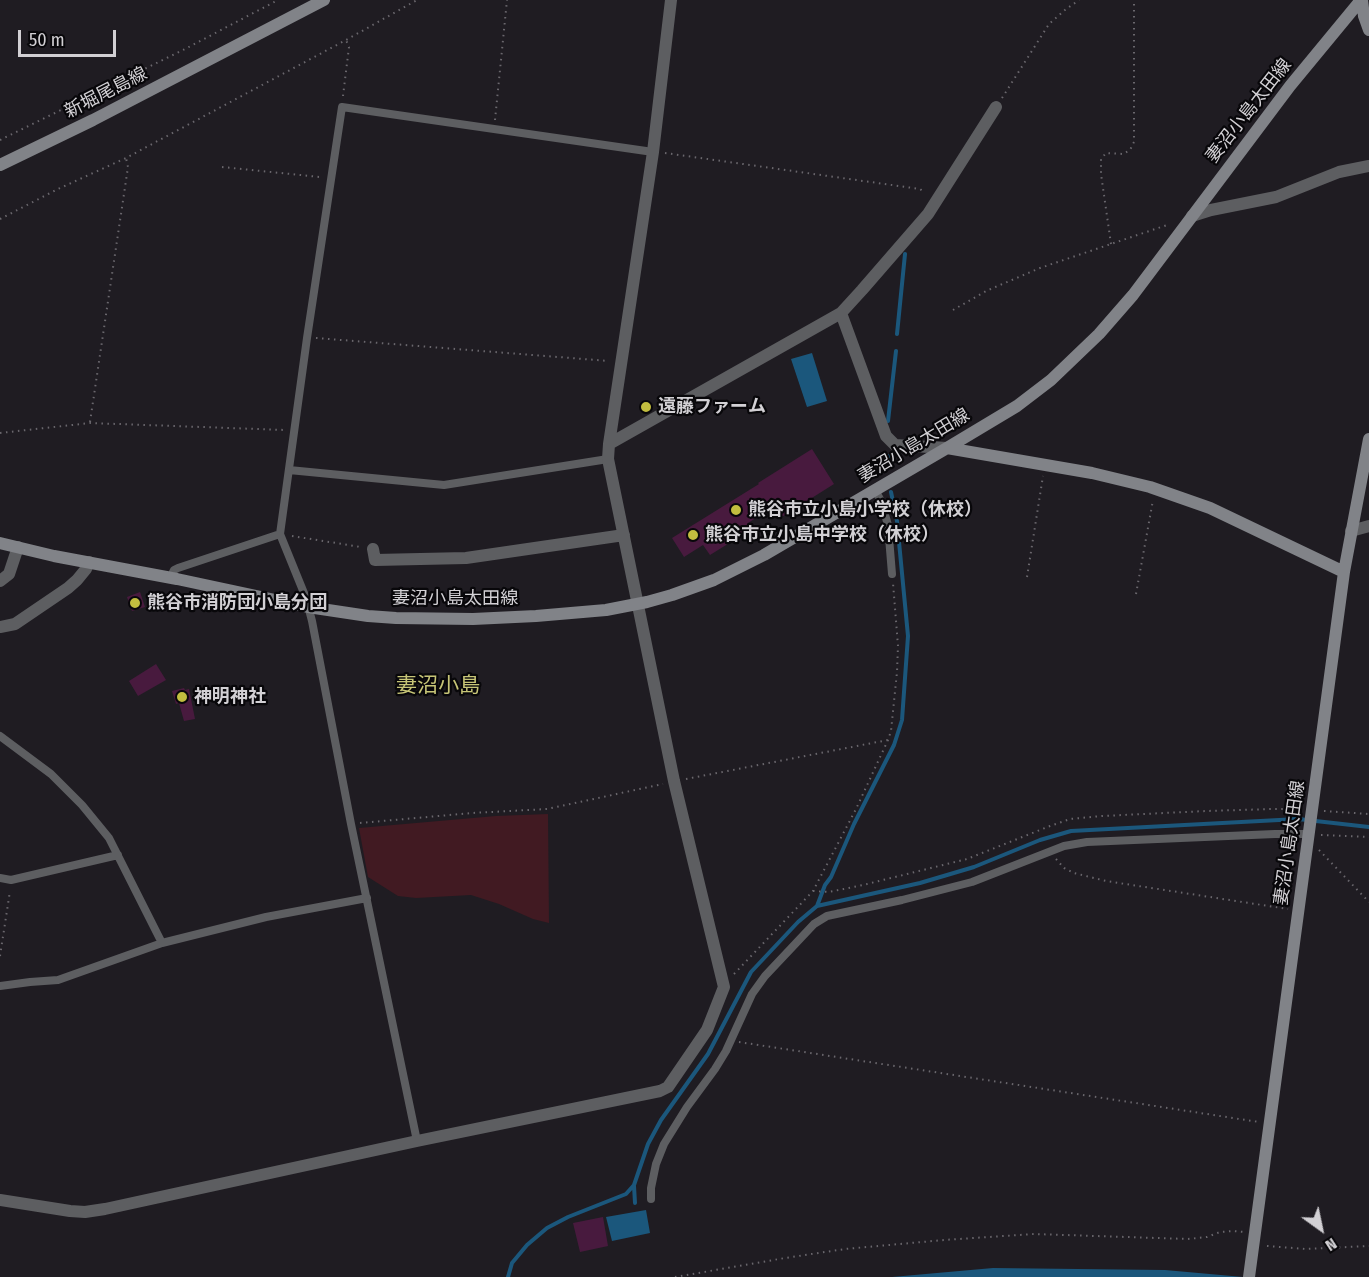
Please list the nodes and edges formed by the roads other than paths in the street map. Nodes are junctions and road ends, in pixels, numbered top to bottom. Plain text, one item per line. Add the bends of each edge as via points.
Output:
1 (324, 0) edge
2 (671, 0) edge
3 (1361, 0) edge
4 (1369, 30) edge
5 (996, 108) road end
6 (653, 152) junction
7 (0, 165) edge
8 (1369, 166) edge
9 (1192, 216) junction
10 (841, 312) junction
11 (1369, 439) edge
12 (609, 444) junction
13 (947, 448) junction
14 (608, 459) junction
15 (289, 470) junction
16 (875, 490) junction
17 (1369, 526) edge
18 (1351, 531) junction
19 (280, 534) junction
20 (624, 535) junction
21 (0, 543) edge
22 (18, 547) junction
23 (373, 549) road end
24 (89, 562) junction
25 (1344, 572) junction
26 (892, 574) road end
27 (170, 578) junction
28 (0, 581) edge
29 (639, 604) junction
30 (308, 607) junction
31 (0, 627) edge
32 (0, 736) edge
33 (1309, 837) junction
34 (118, 855) junction
35 (0, 878) edge
36 (367, 898) junction
37 (162, 943) junction
38 (0, 986) edge
39 (417, 1140) junction
40 (651, 1199) dead end
41 (0, 1200) edge
42 (1249, 1277) edge

1 - 7 main road, 新堀尾島線
2 - 6 street
3 - 4 main road, 妻沼小島太田線
3 - 9 main road, 妻沼小島太田線
5 - 10 street via 928,214
6 - 12 street
6 - 15 lane via 342,107
8 - 9 street via 1339,172 1276,197
9 - 13 main road, 妻沼小島太田線 via 1128,301 1070,363 1034,394
10 - 12 street
10 - 13 street via 886,436 895,445
11 - 18 main road, 妻沼小島太田線
12 - 14 street
13 - 16 main road, 妻沼小島太田線
13 - 25 main road via 1155,488 1210,508
14 - 15 lane via 444,485
14 - 20 street
15 - 19 lane
16 - 26 lane via 888,525
16 - 29 main road, 妻沼小島太田線 via 729,573
17 - 18 street
18 - 25 main road, 妻沼小島太田線
19 - 27 lane via 178,568
19 - 30 lane
20 - 23 street via 466,558 375,560
20 - 29 street
21 - 22 main road, 妻沼小島太田線
22 - 24 main road, 妻沼小島太田線
22 - 28 street via 9,574
24 - 27 main road, 妻沼小島太田線
24 - 31 street via 68,588 15,624
25 - 33 main road, 妻沼小島太田線
27 - 30 main road, 妻沼小島太田線
29 - 30 main road, 妻沼小島太田線 via 574,613 473,619 368,616
29 - 39 street via 674,781 724,987 707,1030 668,1086 660,1091
30 - 36 lane
32 - 34 lane via 51,774 82,805
33 - 40 lane via 1275,834 1087,842 1064,846 963,885 827,916 814,924 752,994 714,1069 664,1144 656,1164
33 - 42 main road, 妻沼小島太田線
34 - 35 lane via 10,880
34 - 37 lane
36 - 37 lane via 266,917
36 - 39 lane
37 - 38 lane via 58,980
39 - 41 street via 86,1212

